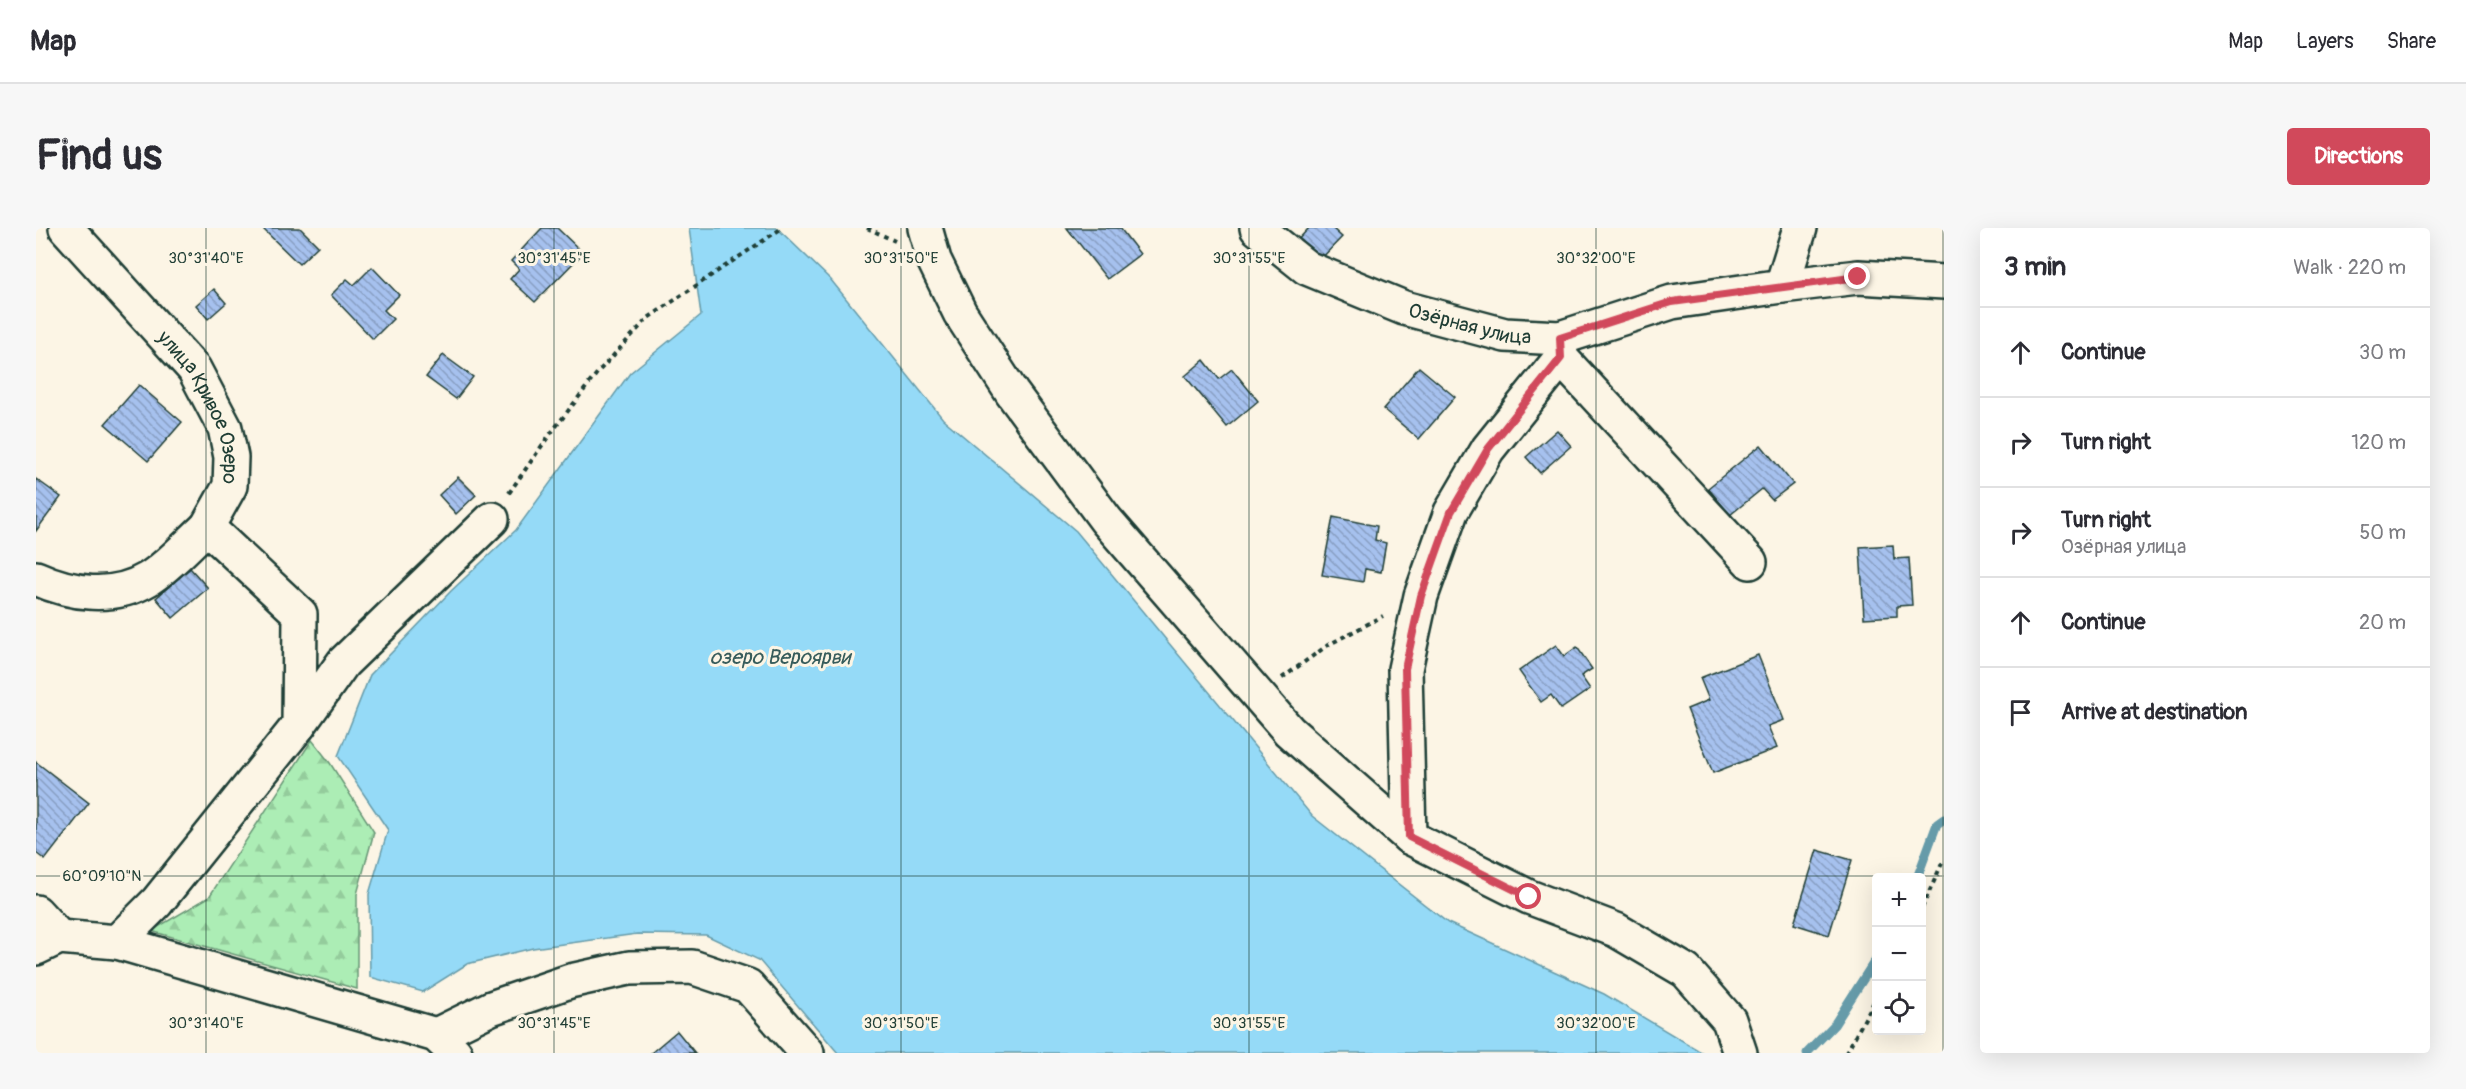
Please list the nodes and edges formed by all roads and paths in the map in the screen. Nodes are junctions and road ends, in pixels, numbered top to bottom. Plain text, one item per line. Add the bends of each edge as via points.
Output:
1 (66, 228) edge
2 (782, 228) edge
3 (925, 228) edge
4 (1257, 228) edge
5 (1800, 228) edge
6 (1944, 282) edge
7 (1782, 286) junction
8 (1561, 348) junction
9 (492, 519) joint
10 (207, 527) junction
11 (1749, 562) dead end
12 (36, 578) edge
13 (1421, 596) junction
14 (1258, 695) junction
15 (299, 725) junction
16 (1409, 837) junction
17 (1944, 859) edge
18 (1926, 899) edge
19 (36, 912) edge
20 (48, 942) edge
21 (117, 942) junction
22 (1872, 1005) edge
23 (446, 1044) edge
24 (807, 1053) edge
25 (1740, 1053) edge
26 (1846, 1053) edge

1 - 10 street, улица Кривое Озеро via 194,369 225,428 231,457 230,486
2 - 9 path via 648,318 598,372
3 - 14 street via 934,260 960,313 1012,393 1106,520
4 - 8 street, Озёрная улица via 1308,268 1404,308
5 - 7 street
6 - 7 street, Озёрная улица via 1858,277
7 - 8 street, Озёрная улица via 1672,302
8 - 11 street
8 - 13 street via 1488,449 1451,512
9 - 15 street via 343,663
10 - 12 street, улица Кривое Озеро via 148,579 107,593 56,587
10 - 15 street via 300,614
13 - 14 path via 1328,645
13 - 16 street via 1405,669
14 - 16 street via 1289,731
15 - 21 street via 156,902
16 - 25 street via 1529,897 1616,930 1686,971 1728,1020
17 - 18 path
19 - 20 street
20 - 21 street
21 - 23 street
22 - 26 path
23 - 24 street via 491,1008 570,981 629,968 692,967 748,986

